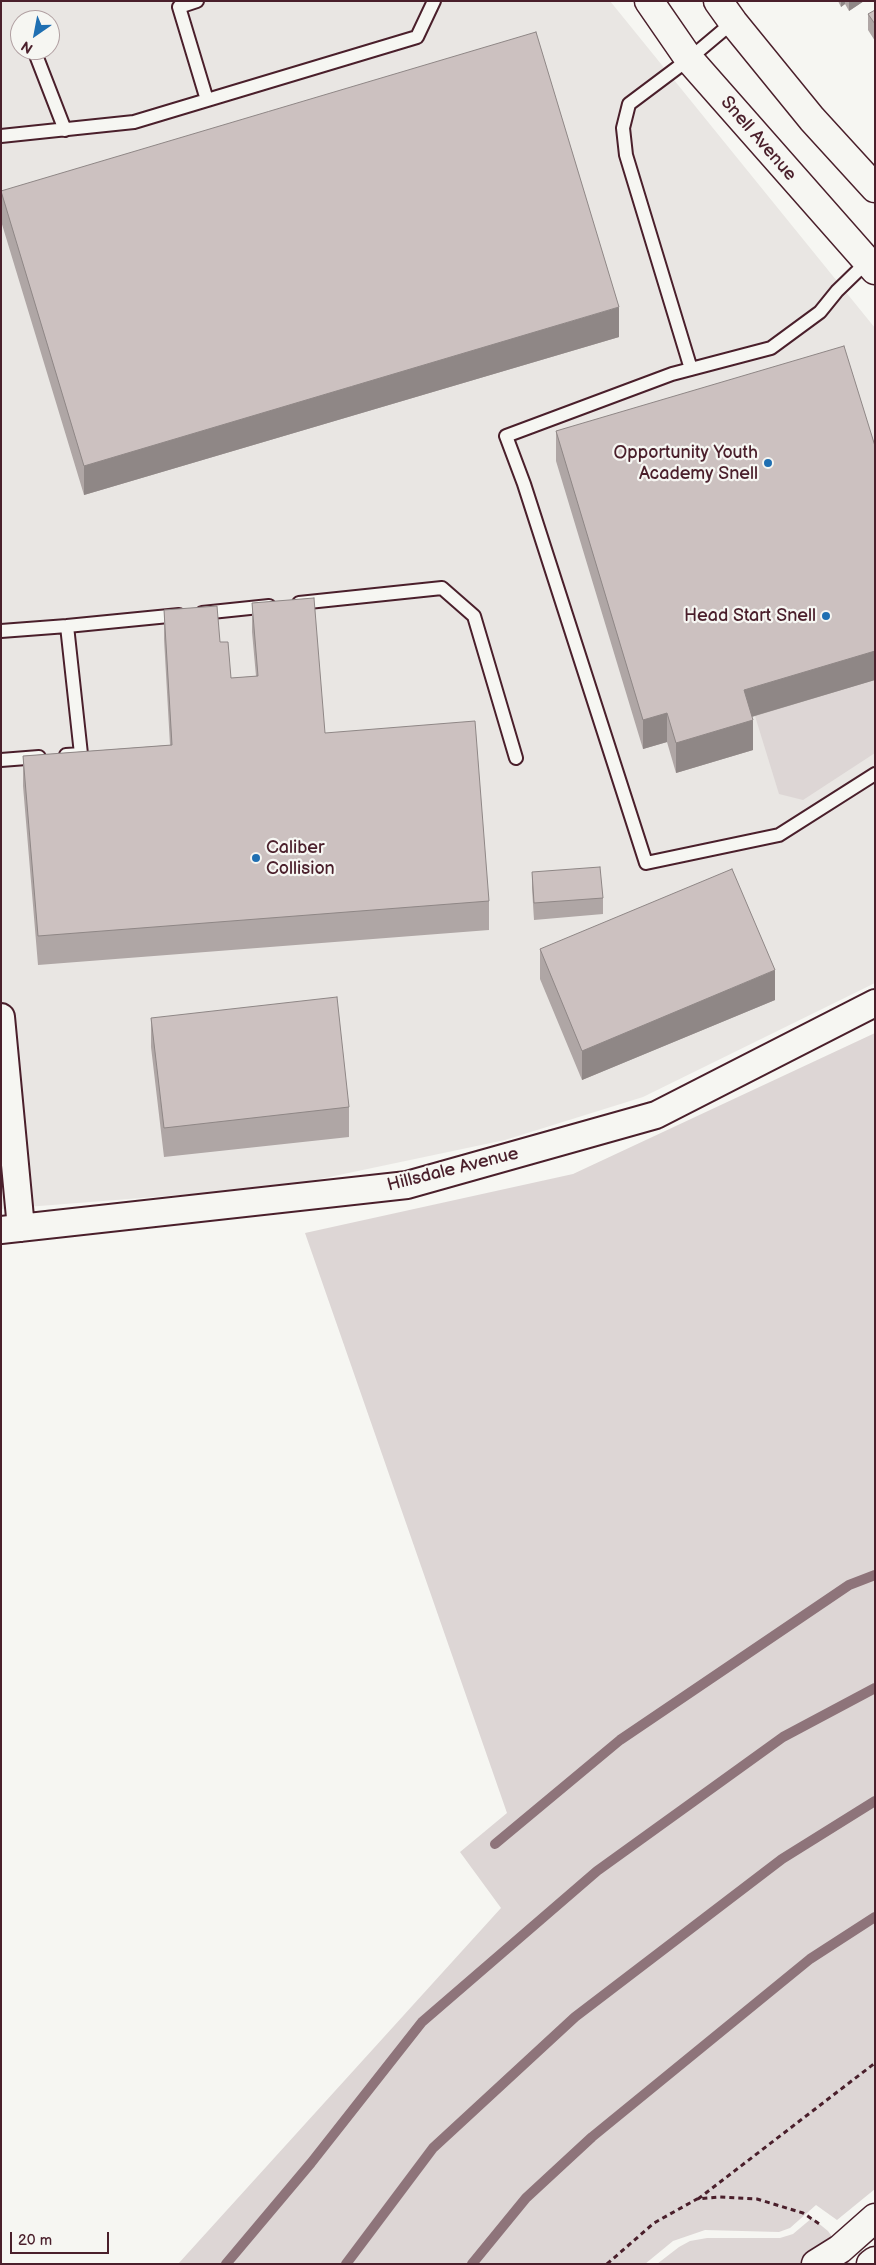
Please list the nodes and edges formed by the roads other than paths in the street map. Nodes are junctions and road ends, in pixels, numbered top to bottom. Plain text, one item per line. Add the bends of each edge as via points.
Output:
1 (197, 1) edge
2 (434, 1) edge
3 (649, 1) edge
4 (725, 12) edge
5 (689, 59) junction
6 (38, 60) edge
7 (207, 100) junction
8 (65, 130) junction
9 (1, 136) edge
10 (875, 188) edge
11 (872, 262) edge
12 (691, 369) junction
13 (67, 626) junction
14 (1, 631) edge
15 (516, 758) dead end
16 (1, 760) edge
17 (875, 774) edge
18 (875, 1003) edge
19 (1, 1017) edge
20 (11, 1229) edge
21 (875, 2218) edge
22 (875, 2261) edge
23 (816, 2264) edge
24 (871, 2264) edge

1 - 7 lane via 179,7
2 - 7 lane via 417,37
3 - 5 main road, Snell Avenue
4 - 5 lane
4 - 10 main road via 812,119
5 - 11 main road, Snell Avenue
5 - 12 lane via 629,104 623,128 626,155
6 - 8 lane
7 - 8 lane via 134,122
8 - 9 lane
11 - 12 lane via 837,291 820,312 771,348
12 - 17 lane via 506,436 646,863 779,835
13 - 14 lane
13 - 15 lane via 442,588 474,616
13 - 16 lane via 81,754
18 - 20 street, Hillsdale Avenue via 656,1115 407,1185
19 - 20 street
21 - 23 main road via 840,2249
22 - 24 main road

